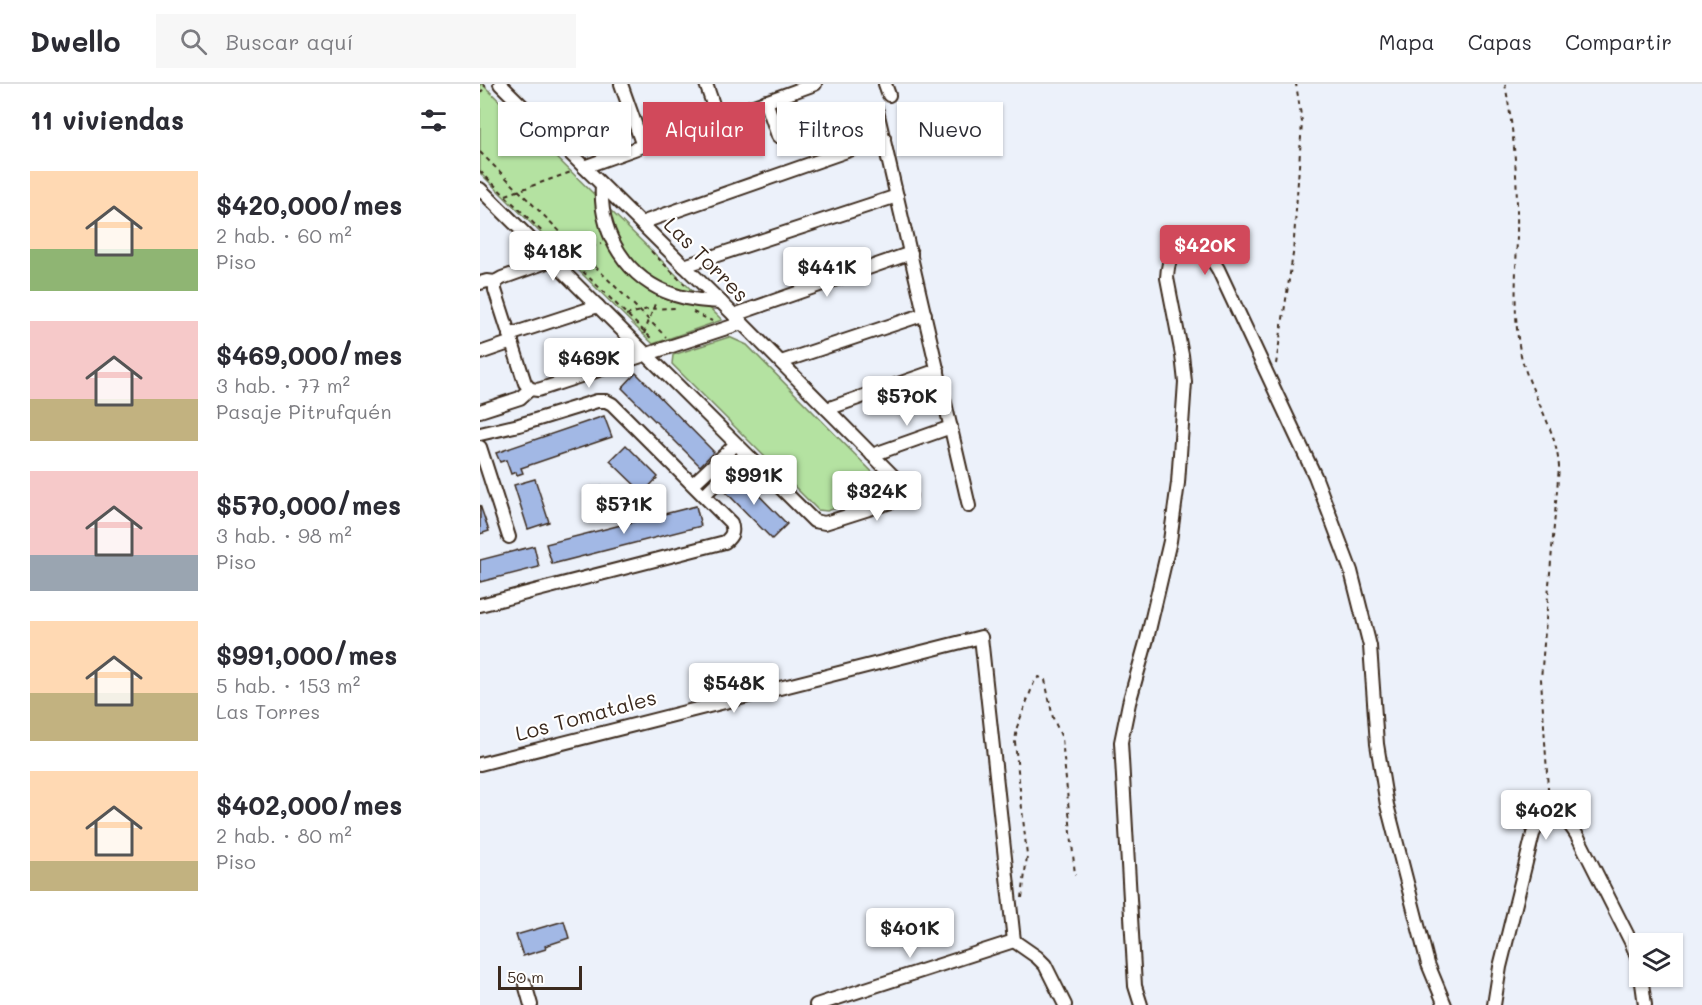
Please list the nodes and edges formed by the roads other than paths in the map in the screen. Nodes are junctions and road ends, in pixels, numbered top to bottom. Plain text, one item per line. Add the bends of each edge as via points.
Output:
1 (500, 84) edge
2 (621, 84) edge
3 (706, 84) edge
4 (815, 84) edge
5 (792, 88) edge
6 (766, 101) joint
7 (712, 102) edge
8 (777, 133) edge
9 (885, 142) edge
10 (643, 146) joint
11 (833, 156) edge
12 (584, 167) junction
13 (602, 185) junction
14 (480, 189) edge
15 (897, 196) junction
16 (486, 203) edge
17 (641, 223) junction
18 (910, 253) junction
19 (552, 260) junction
20 (684, 266) junction
21 (495, 282) junction
22 (480, 283) edge
23 (721, 302) junction
24 (598, 306) junction
25 (925, 314) junction
26 (738, 319) junction
27 (511, 338) junction
28 (480, 353) edge
29 (646, 355) junction
30 (781, 362) junction
31 (938, 370) junction
32 (530, 389) junction
33 (827, 409) junction
34 (480, 411) edge
35 (951, 427) junction
36 (480, 434) edge
37 (736, 444) junction
38 (480, 447) edge
39 (746, 454) junction
40 (872, 455) junction
41 (693, 484) junction
42 (704, 495) junction
43 (969, 506) dead end
44 (509, 537) dead end
45 (480, 605) edge
46 (480, 764) edge
47 (1629, 938) edge
48 (1014, 941) junction
49 (525, 984) dead end
50 (1643, 987) edge
51 (531, 1005) edge
52 (816, 1005) edge
53 (1065, 1005) edge
54 (1141, 1005) edge
55 (1445, 1005) edge
56 (1494, 1005) edge
57 (1645, 1005) edge

1 - 12 street, Las Torres
2 - 10 street
3 - 7 street
4 - 5 street
5 - 6 street
6 - 8 street
9 - 15 street
10 - 12 street
11 - 17 street
12 - 13 street, Las Torres
13 - 17 street, Las Torres
13 - 23 street via 603,212 612,240 633,270 660,289 684,298
14 - 16 street, Las Torres
15 - 18 street
15 - 20 street
16 - 19 street, Las Torres
17 - 20 street, Las Torres
18 - 25 street
18 - 26 street
19 - 21 street
19 - 24 street, Las Torres
20 - 23 street, Las Torres
21 - 22 street
21 - 27 street
23 - 26 street, Las Torres
24 - 27 street
24 - 29 street, Las Torres
25 - 30 street
25 - 31 street
26 - 29 street
26 - 30 street, Las Torres
27 - 28 street
27 - 32 street
29 - 32 street via 538,390
29 - 37 street, Las Torres
30 - 33 street, Las Torres
31 - 33 street
31 - 35 street
32 - 34 street via 520,398
33 - 40 street, Las Torres
35 - 40 street
35 - 43 street
36 - 41 street via 606,401
37 - 39 street, Las Torres
37 - 41 street
38 - 44 street
39 - 40 street, Las Torres via 814,521 825,523 910,496
39 - 42 street
41 - 42 street
42 - 45 street via 731,523 732,536 725,542
46 - 48 street, Los Tomatales via 981,637
47 - 56 street via 1580,839 1561,817 1550,815 1533,834
48 - 52 street
48 - 53 street via 1045,965
49 - 51 street
50 - 57 street
54 - 55 street via 1135,986 1121,742 1170,541 1178,483 1185,382 1167,278 1174,252 1188,245 1202,249 1211,258 1315,476 1351,572 1370,646 1377,744 1387,805 1428,964

